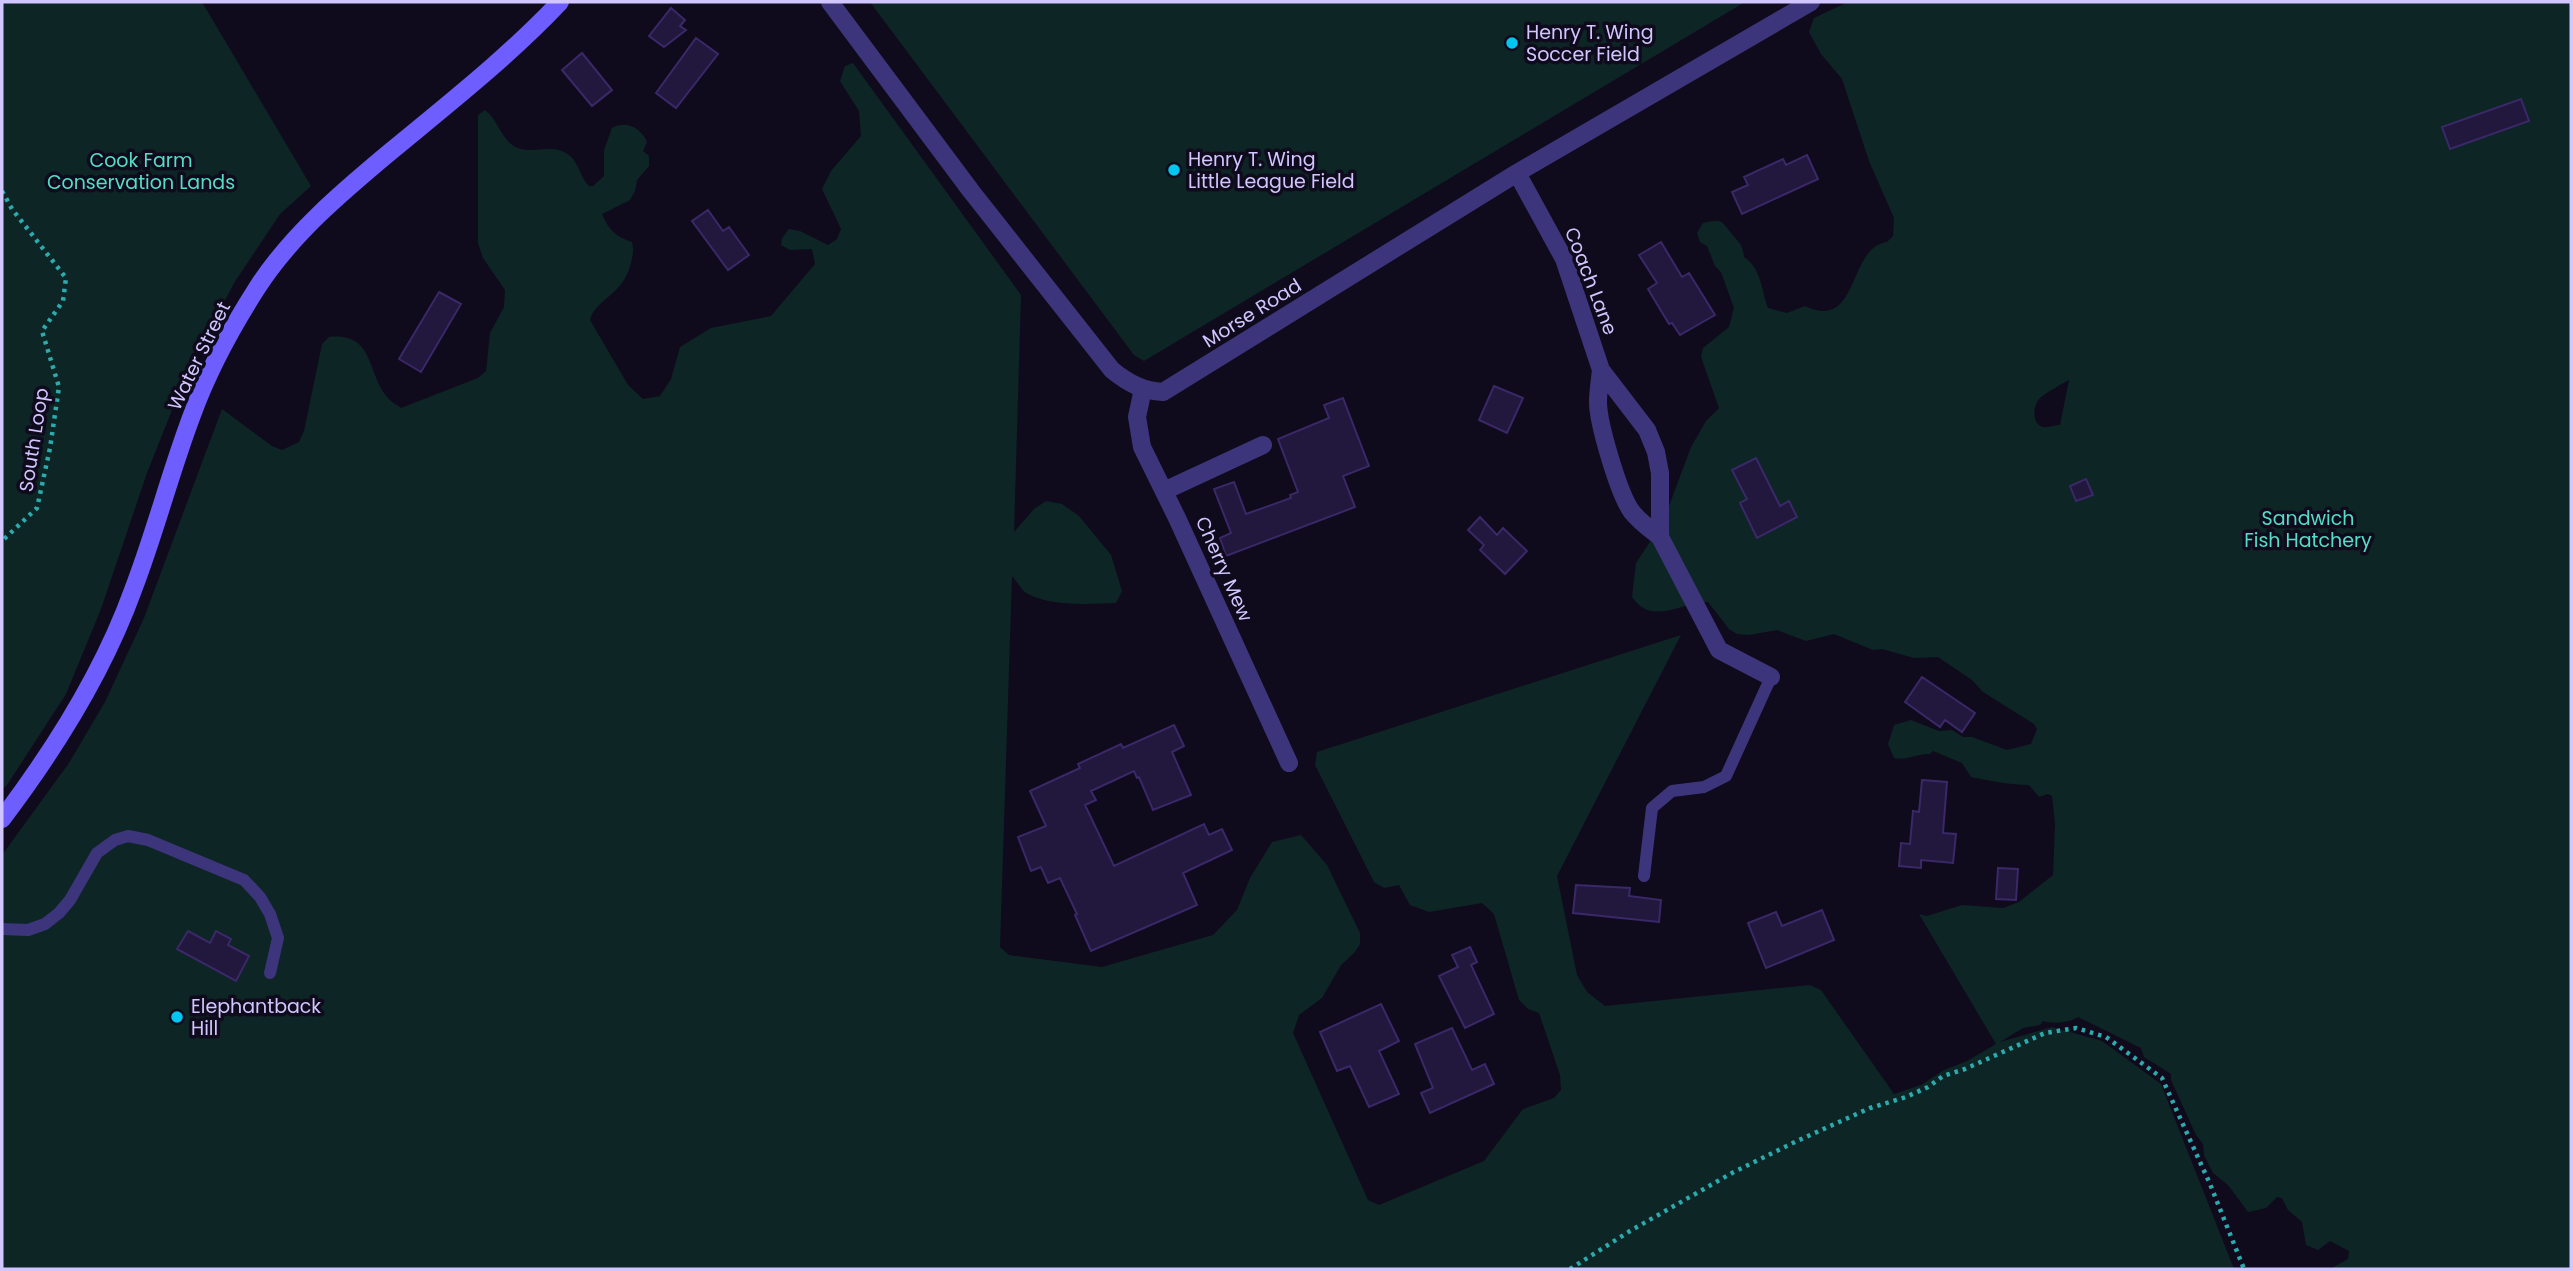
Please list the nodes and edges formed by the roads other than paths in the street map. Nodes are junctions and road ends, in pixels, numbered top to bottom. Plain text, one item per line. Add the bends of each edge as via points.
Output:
1 (560, 2) edge
2 (830, 2) edge
3 (1811, 2) edge
4 (1517, 173) junction
5 (1601, 369) junction
6 (1143, 389) junction
7 (1262, 445) dead end
8 (1164, 491) junction
9 (1660, 537) junction
10 (1771, 677) joint
11 (1289, 763) dead end
12 (2, 819) edge
13 (1644, 876) dead end
14 (2, 929) edge
15 (270, 973) dead end

1 - 12 main road, Water Street via 333,201 258,286 192,413 133,592 99,668 58,739
2 - 6 street via 1112,370
3 - 4 street, Morse Road
4 - 5 street, Coach Lane via 1564,259
4 - 6 street, Morse Road via 1174,387 1163,392
5 - 9 street, Coach Lane via 1647,430 1656,452
5 - 9 street, Coach Lane via 1600,419 1622,492 1630,509
6 - 8 street, Cherry Mew via 1137,417 1142,447
7 - 8 street
8 - 11 street, Cherry Mew
9 - 10 street, Coach Lane via 1719,650
10 - 13 lane via 1726,776 1704,787 1672,791 1652,808
14 - 15 lane via 28,930 45,924 71,900 97,853 128,836 244,880 270,914 278,938

